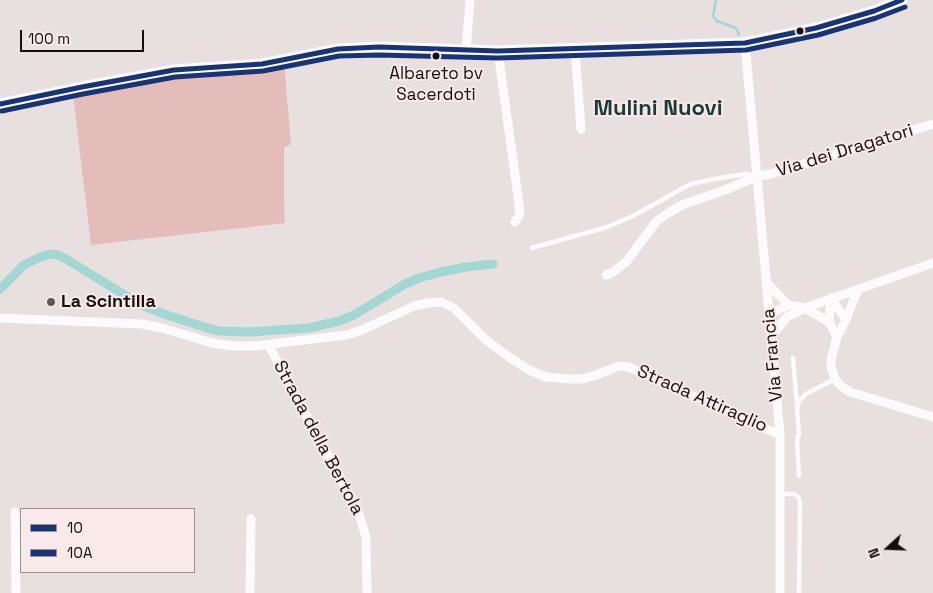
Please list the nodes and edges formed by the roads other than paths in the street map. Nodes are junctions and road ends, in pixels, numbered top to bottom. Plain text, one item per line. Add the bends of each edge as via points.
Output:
1 (470, 0) edge
2 (902, 0) edge
3 (745, 43) junction
4 (575, 49) junction
5 (466, 50) junction
6 (498, 51) junction
7 (0, 104) edge
8 (933, 124) edge
9 (581, 129) dead end
10 (758, 176) junction
11 (515, 222) dead end
12 (532, 248) dead end
13 (933, 263) edge
14 (606, 275) dead end
15 (767, 284) junction
16 (858, 289) junction
17 (832, 298) junction
18 (788, 305) junction
19 (805, 308) junction
20 (770, 314) junction
21 (787, 317) junction
22 (0, 318) edge
23 (846, 320) junction
24 (829, 322) junction
25 (772, 335) junction
26 (837, 337) junction
27 (268, 344) junction
28 (793, 358) dead end
29 (835, 379) junction
30 (797, 409) junction
31 (933, 417) edge
32 (780, 435) junction
33 (799, 476) dead end
34 (780, 494) junction
35 (15, 512) dead end
36 (251, 518) dead end
37 (16, 593) edge
38 (250, 593) edge
39 (366, 593) edge
40 (780, 593) edge
41 (799, 593) edge

1 - 5 street
2 - 3 street via 816,28
3 - 4 street
3 - 10 street, Via Francia
4 - 6 street
4 - 9 street
5 - 6 street
5 - 7 street via 379,47 338,50 262,64 174,70
6 - 11 street via 520,204
8 - 10 street, Via dei Dragatori
10 - 12 lane via 738,175 692,184 607,227
10 - 14 street, Via dei Dragatori via 668,213 656,222 626,262
10 - 15 street, Via Francia
13 - 16 street
15 - 18 street
15 - 20 street, Via Francia
16 - 17 street
16 - 23 street
17 - 19 street
17 - 23 street
17 - 24 street
18 - 19 street
18 - 20 street
19 - 21 street
19 - 24 street
20 - 21 street
20 - 25 street, Via Francia
21 - 25 street
22 - 27 street, Strada Attiraglio via 142,324 212,343
23 - 26 street
24 - 26 street
25 - 32 street, Via Francia
26 - 29 street via 831,360
27 - 32 street, Strada Attiraglio via 347,335 414,306 441,302 454,308 486,340 509,357 546,377 582,378 629,366
27 - 39 street, Strada della Bertola via 358,511 366,537
28 - 30 lane
29 - 30 lane via 803,397
29 - 31 street via 850,392
30 - 33 lane
32 - 34 street, Via Francia
34 - 40 street, Via Francia
34 - 41 lane via 794,494 800,500
35 - 37 street
36 - 38 street

